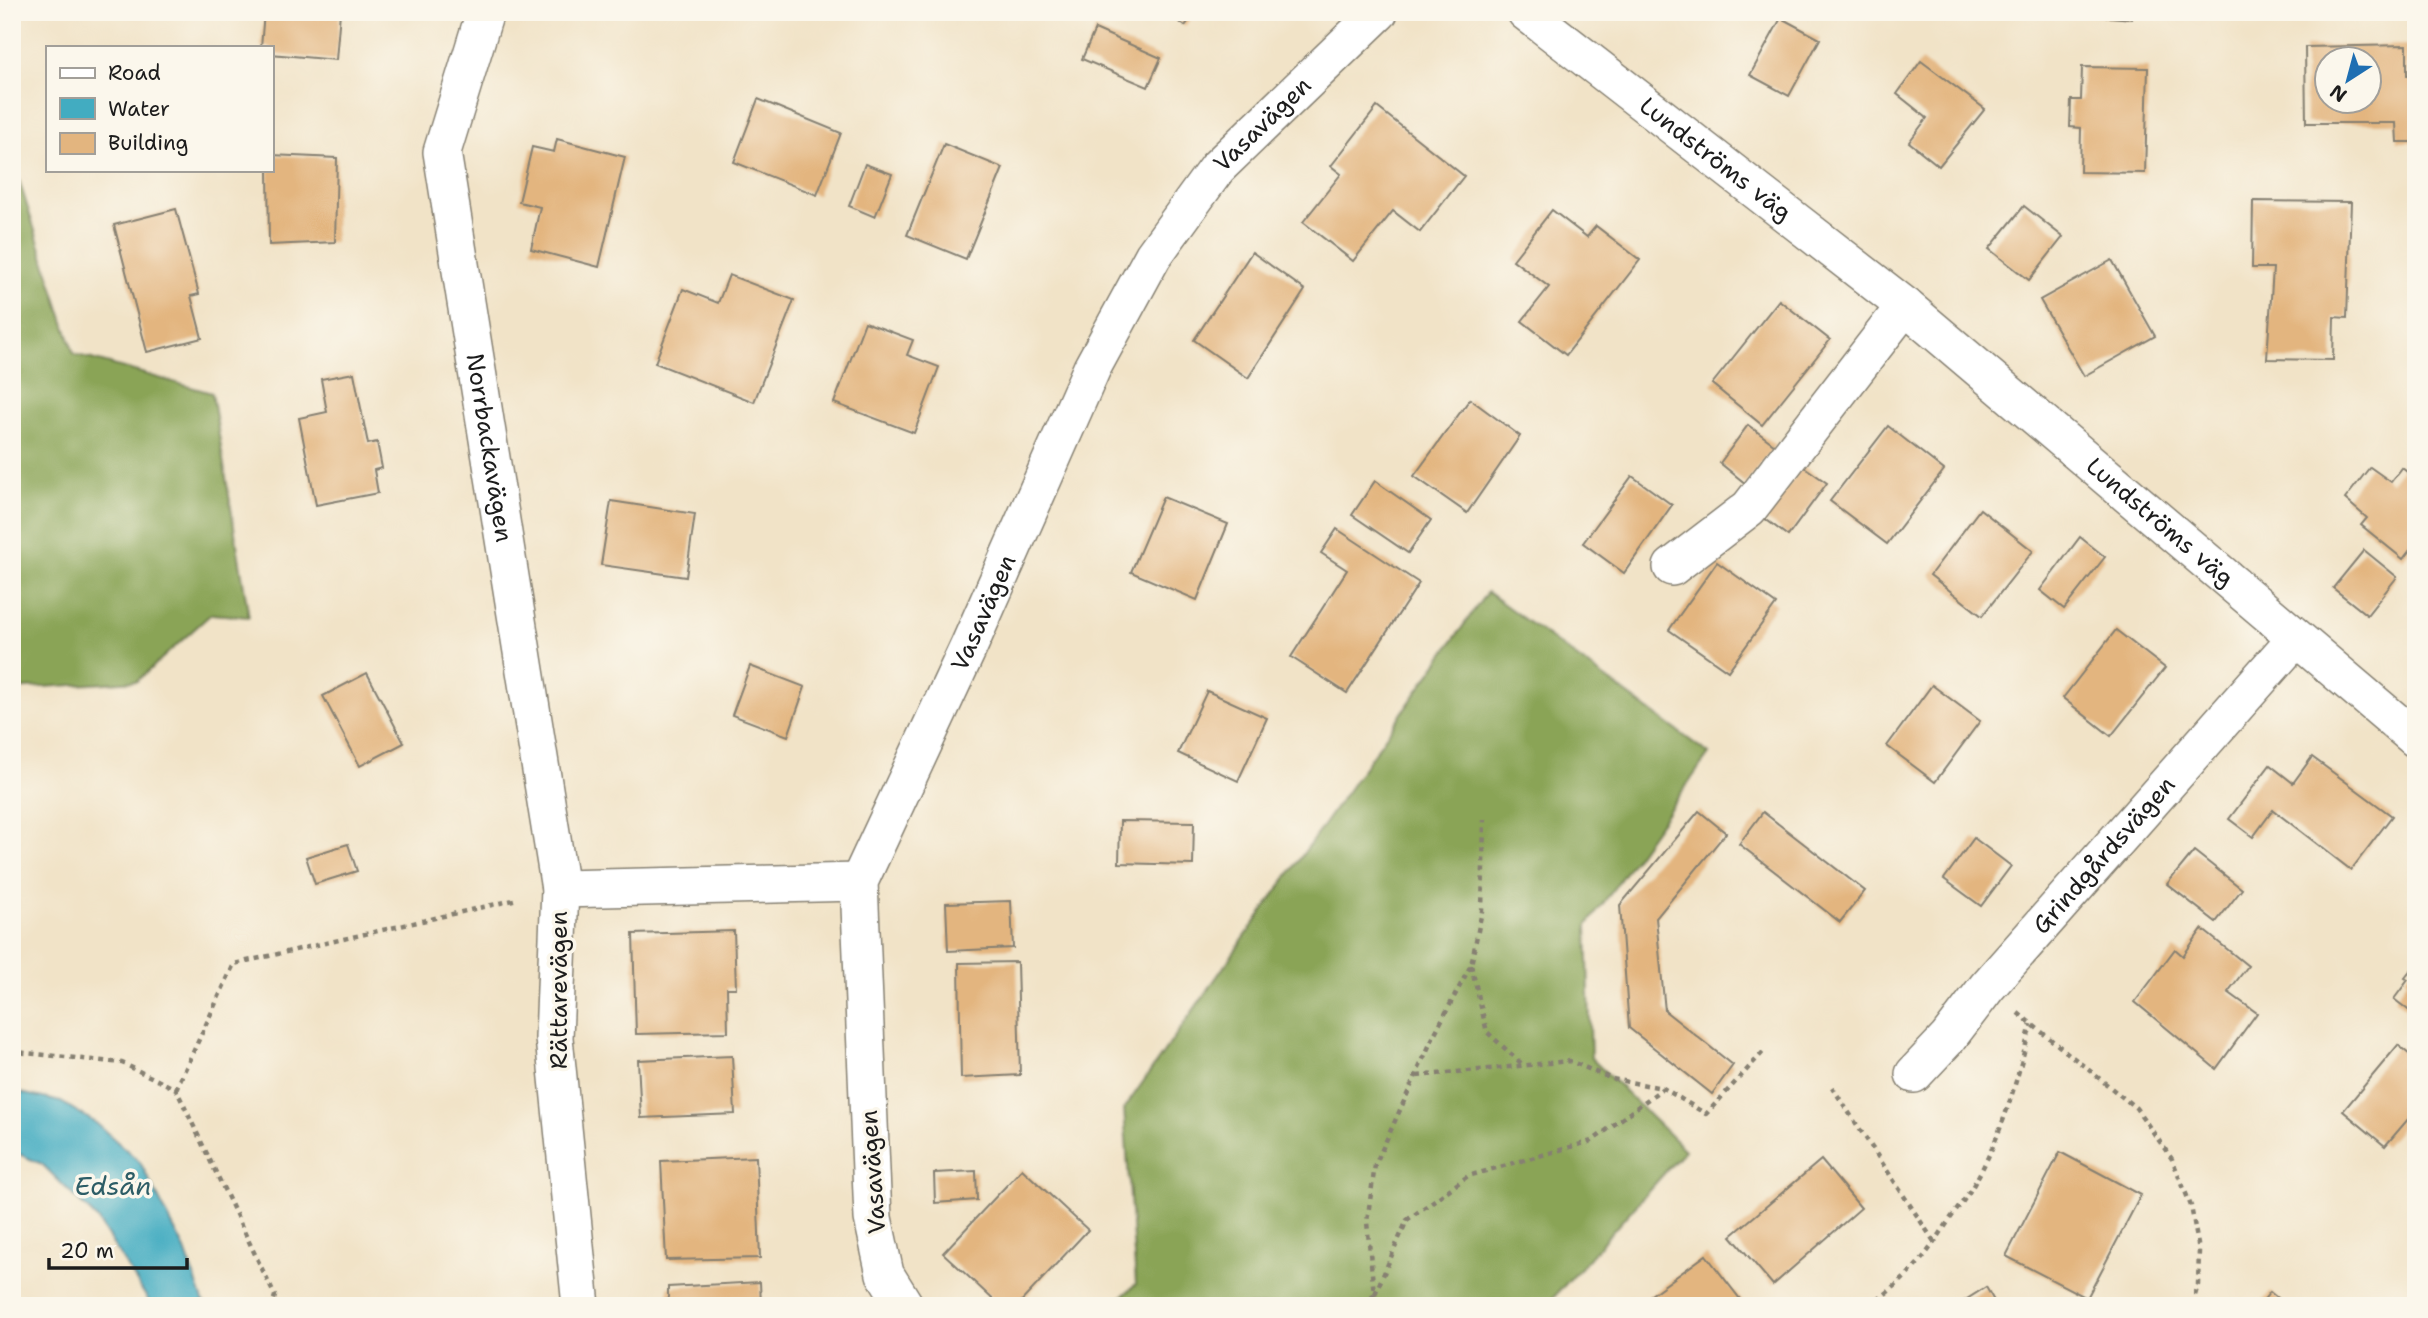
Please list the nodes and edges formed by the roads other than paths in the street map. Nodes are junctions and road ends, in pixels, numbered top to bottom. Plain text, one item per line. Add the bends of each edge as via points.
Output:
1 (485, 12) edge
2 (1379, 12) edge
3 (1526, 12) edge
4 (1905, 306) junction
5 (1672, 567) dead end
6 (2296, 638) junction
7 (2416, 739) edge
8 (859, 882) junction
9 (560, 889) junction
10 (1914, 1074) dead end
11 (581, 1306) edge
12 (905, 1306) edge

1 - 9 street, Norrbackavägen via 442,152
2 - 8 street, Vasavägen via 1217,169 1153,256 1093,368
3 - 4 street, Lundströms väg
4 - 5 street via 1749,508
4 - 6 street, Lundströms väg
6 - 7 street, Lundströms väg
6 - 10 street, Grindgårdsvägen
8 - 9 street, Rättarevägen
8 - 12 street, Vasavägen via 873,1218 885,1274
9 - 11 street, Rättarevägen via 554,1038

